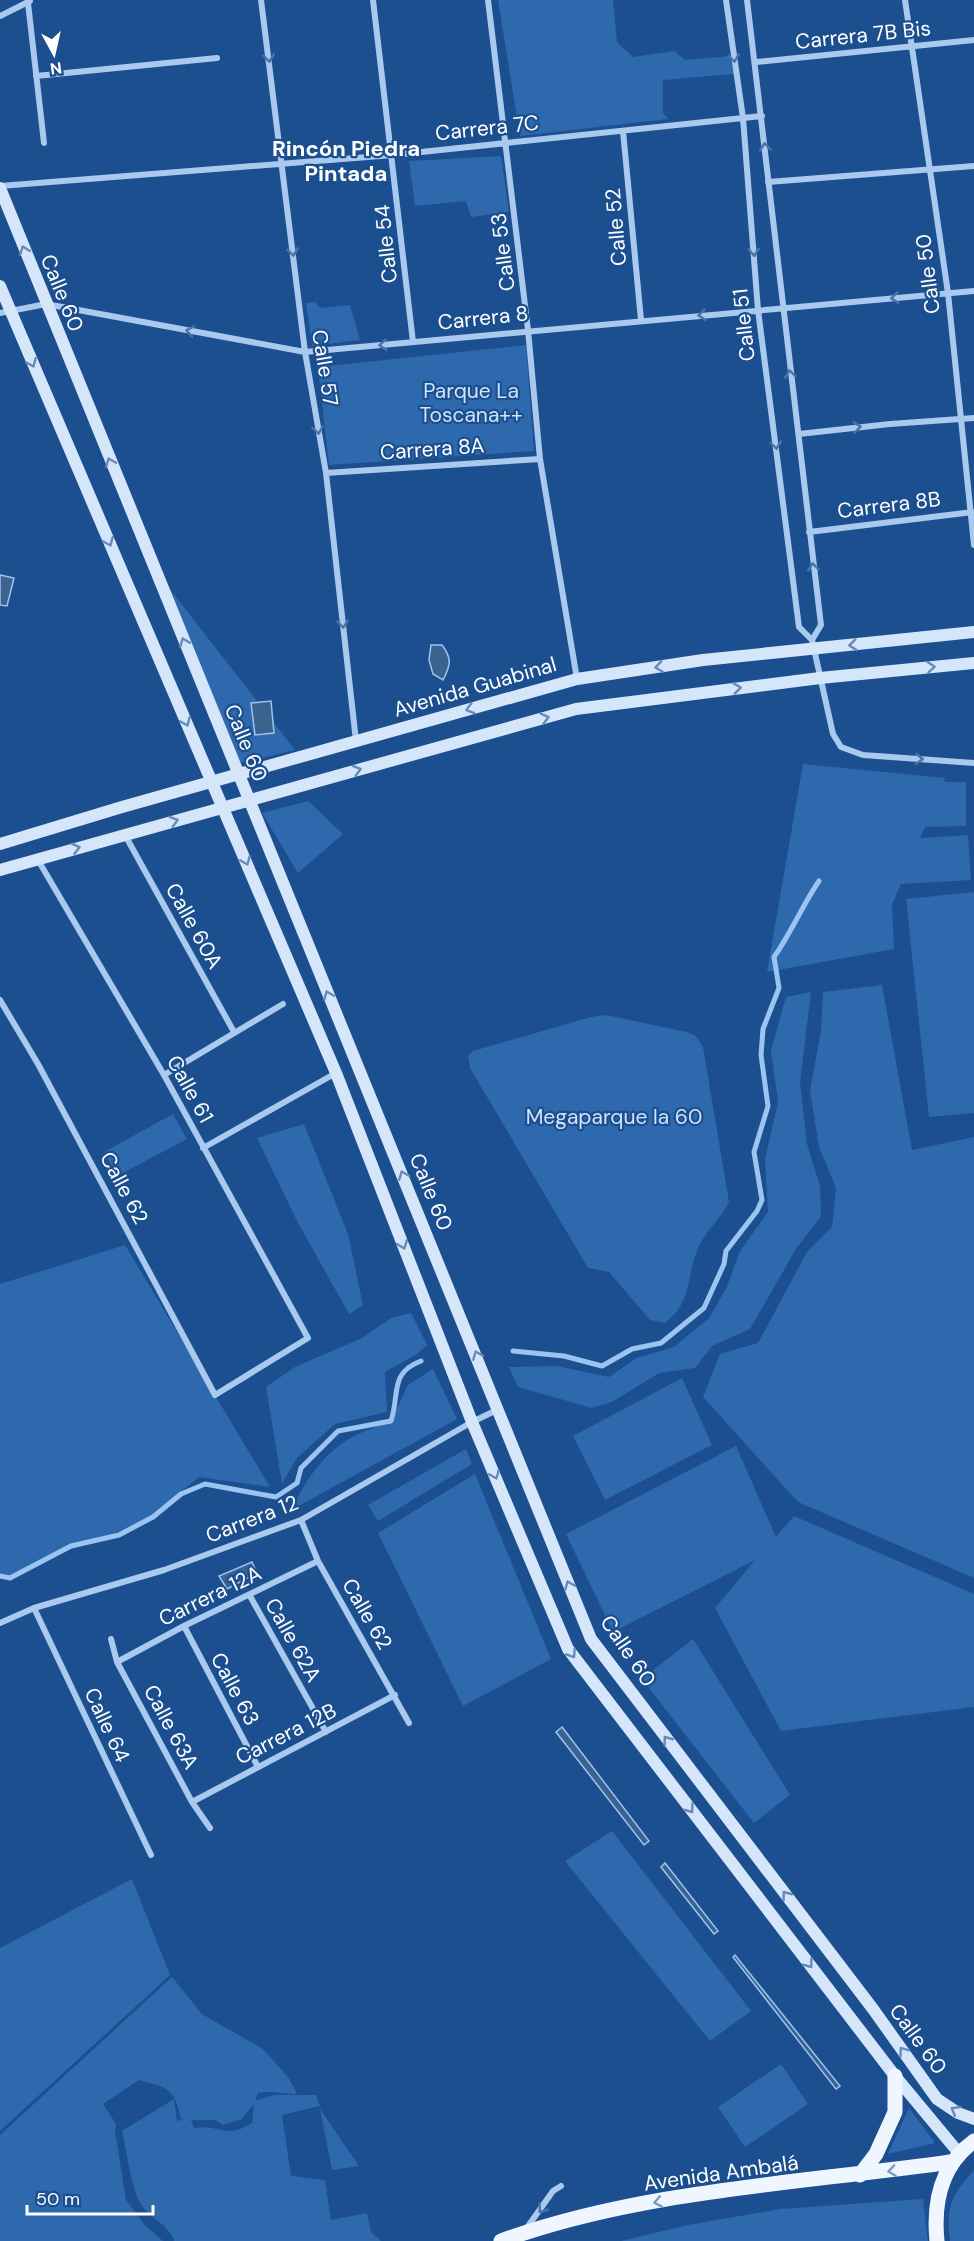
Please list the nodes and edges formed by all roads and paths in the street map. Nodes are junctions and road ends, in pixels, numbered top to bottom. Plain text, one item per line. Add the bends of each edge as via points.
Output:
1 (261, 0) edge
2 (373, 0) edge
3 (488, 0) edge
4 (726, 0) edge
5 (747, 0) edge
6 (905, 0) edge
7 (29, 2) edge
8 (0, 16) edge
9 (974, 40) edge
10 (912, 47) junction
11 (217, 58) dead end
12 (756, 62) junction
13 (36, 76) junction
14 (762, 116) junction
15 (743, 118) junction
16 (623, 131) junction
17 (506, 142) junction
18 (44, 143) dead end
19 (393, 155) junction
20 (282, 164) junction
21 (974, 165) edge
22 (932, 170) junction
23 (768, 182) junction
24 (0, 187) edge
25 (0, 286) edge
26 (974, 291) edge
27 (948, 293) junction
28 (46, 304) junction
29 (782, 309) junction
30 (758, 310) junction
31 (4, 311) edge
32 (641, 320) junction
33 (528, 330) junction
34 (414, 342) junction
35 (305, 352) junction
36 (974, 418) edge
37 (960, 420) junction
38 (799, 434) junction
39 (540, 459) junction
40 (326, 473) junction
41 (972, 512) edge
42 (809, 531) junction
43 (974, 545) edge
44 (974, 632) edge
45 (813, 645) junction
46 (974, 663) edge
47 (820, 678) junction
48 (577, 679) junction
49 (356, 742) junction
50 (974, 763) edge
51 (237, 774) junction
52 (212, 782) junction
53 (248, 800) junction
54 (223, 807) junction
55 (125, 835) junction
56 (0, 844) edge
57 (38, 859) junction
58 (0, 870) edge
59 (0, 1000) edge
60 (284, 1004) dead end
61 (234, 1032) junction
62 (336, 1073) junction
63 (164, 1075) junction
64 (203, 1148) junction
65 (308, 1338) joint
66 (499, 1409) junction
67 (472, 1422) junction
68 (301, 1520) junction
69 (318, 1561) junction
70 (250, 1596) junction
71 (34, 1608) junction
72 (0, 1623) edge
73 (184, 1626) junction
74 (111, 1639) dead end
75 (117, 1662) junction
76 (395, 1695) junction
77 (409, 1723) dead end
78 (326, 1732) junction
79 (258, 1767) junction
80 (192, 1802) junction
81 (210, 1828) dead end
82 (151, 1855) dead end
83 (895, 2076) junction
84 (974, 2119) edge
85 (974, 2141) edge
86 (954, 2157) junction
87 (860, 2175) junction
88 (561, 2186) dead end
89 (523, 2233) junction
90 (501, 2241) edge
91 (937, 2241) edge

1 -> 20 street, Calle 57
2 - 19 street, Calle 54
3 - 17 street, Calle 53
4 -> 15 street, Calle 51
5 - 12 street, Calle 51
6 - 10 street, Calle 50
7 - 8 street
7 - 13 street
9 - 10 street, Carrera 7B Bis
10 - 12 street, Carrera 7B Bis
10 - 22 street, Calle 50
11 - 13 street
12 - 14 street, Calle 51
13 - 18 street
14 - 15 street, Carrera 7C
23 -> 14 street, Calle 51
15 - 16 street, Carrera 7C
15 -> 30 street, Calle 51
16 - 17 street, Carrera 7C
16 - 32 street, Calle 52
17 - 19 street, Carrera 7C
17 - 33 street, Calle 53
19 - 20 street, Carrera 7C
19 - 34 street, Calle 54
20 - 24 street, Carrera 7C
20 -> 35 street, Calle 57
21 - 22 street
22 - 23 street
22 - 27 street, Calle 50
23 - 29 street, Calle 51
28 -> 24 main road, Calle 60
25 - 31 main road, Calle 60
26 - 27 street, Carrera 8
27 -> 29 street, Carrera 8
27 - 37 street, Calle 50
28 - 31 street, Carrera 8
35 -> 28 street, Carrera 8
51 -> 28 main road, Calle 60
29 - 30 street, Carrera 8
38 -> 29 street, Calle 51
30 -> 32 street, Carrera 8
30 -> 45 street, Calle 51 via 799,627
31 -> 52 main road, Calle 60
32 - 33 street, Carrera 8
33 - 34 street, Carrera 8
33 - 39 street, Calle 53
34 -> 35 street, Carrera 8
35 -> 40 street, Calle 57
36 - 37 street
38 -> 37 street
37 - 41 street, Calle 50
38 - 42 street, Calle 51
39 - 40 street, Carrera 8A
39 - 48 street, Calle 53
40 -> 49 street, Calle 57
41 - 42 street, Carrera 8B
41 - 43 street, Calle 50
45 -> 42 street, Calle 51 via 821,626
44 -> 45 main road, Avenida Guabinal
45 - 47 street, Calle 51
45 -> 48 main road, Avenida Guabinal
47 -> 46 main road
47 -> 50 street, Calle 51 via 833,734 841,747 863,754
53 -> 47 main road via 576,709
48 -> 49 main road, Avenida Guabinal
49 - 51 main road, Avenida Guabinal
51 - 52 main road, Avenida Guabinal
51 - 53 main road, Calle 60
52 - 54 main road, Calle 60
52 - 56 main road, Avenida Guabinal
53 - 54 main road
66 -> 53 main road, Calle 60
55 -> 54 main road
54 -> 62 main road, Calle 60
57 -> 55 main road
55 - 61 street, Calle 60A
57 - 58 main road
57 - 63 street, Calle 61
59 - 65 street, Calle 62 via 49,1083 215,1395
60 - 61 street
61 - 63 street
62 - 64 street
62 -> 67 main road, Calle 60
63 - 64 street, Calle 61
64 - 65 street, Calle 61
66 - 67 street, Carrera 12
84 -> 66 main road, Calle 60 via 937,2098 591,1639
67 - 68 street, Carrera 12
67 -> 83 main road, Calle 60 via 568,1649
68 - 69 street, Calle 62
68 - 71 street, Carrera 12 via 165,1570
69 - 70 street, Carrera 12A
69 - 76 street, Calle 62
70 - 73 street, Carrera 12A
70 - 78 street, Calle 62A
71 - 72 street, Carrera 12
71 - 82 street, Calle 64
73 - 75 street, Carrera 12A
73 - 79 street, Calle 63
74 - 75 street, Calle 63A
75 - 80 street, Calle 63A
76 - 77 street, Calle 62
76 - 78 street, Carrera 12B
78 - 79 street, Carrera 12B
79 - 80 street, Carrera 12B
80 - 81 street, Calle 63A
83 - 86 main road, Calle 60
83 - 87 main road via 896,2112 876,2154
85 - 86 main road
86 -> 87 main road, Avenida Ambalá
86 - 91 main road via 944,2175 938,2201
87 -> 89 main road, Avenida Ambalá via 688,2196 598,2213
88 -> 89 street
89 - 90 main road, Avenida Ambalá

